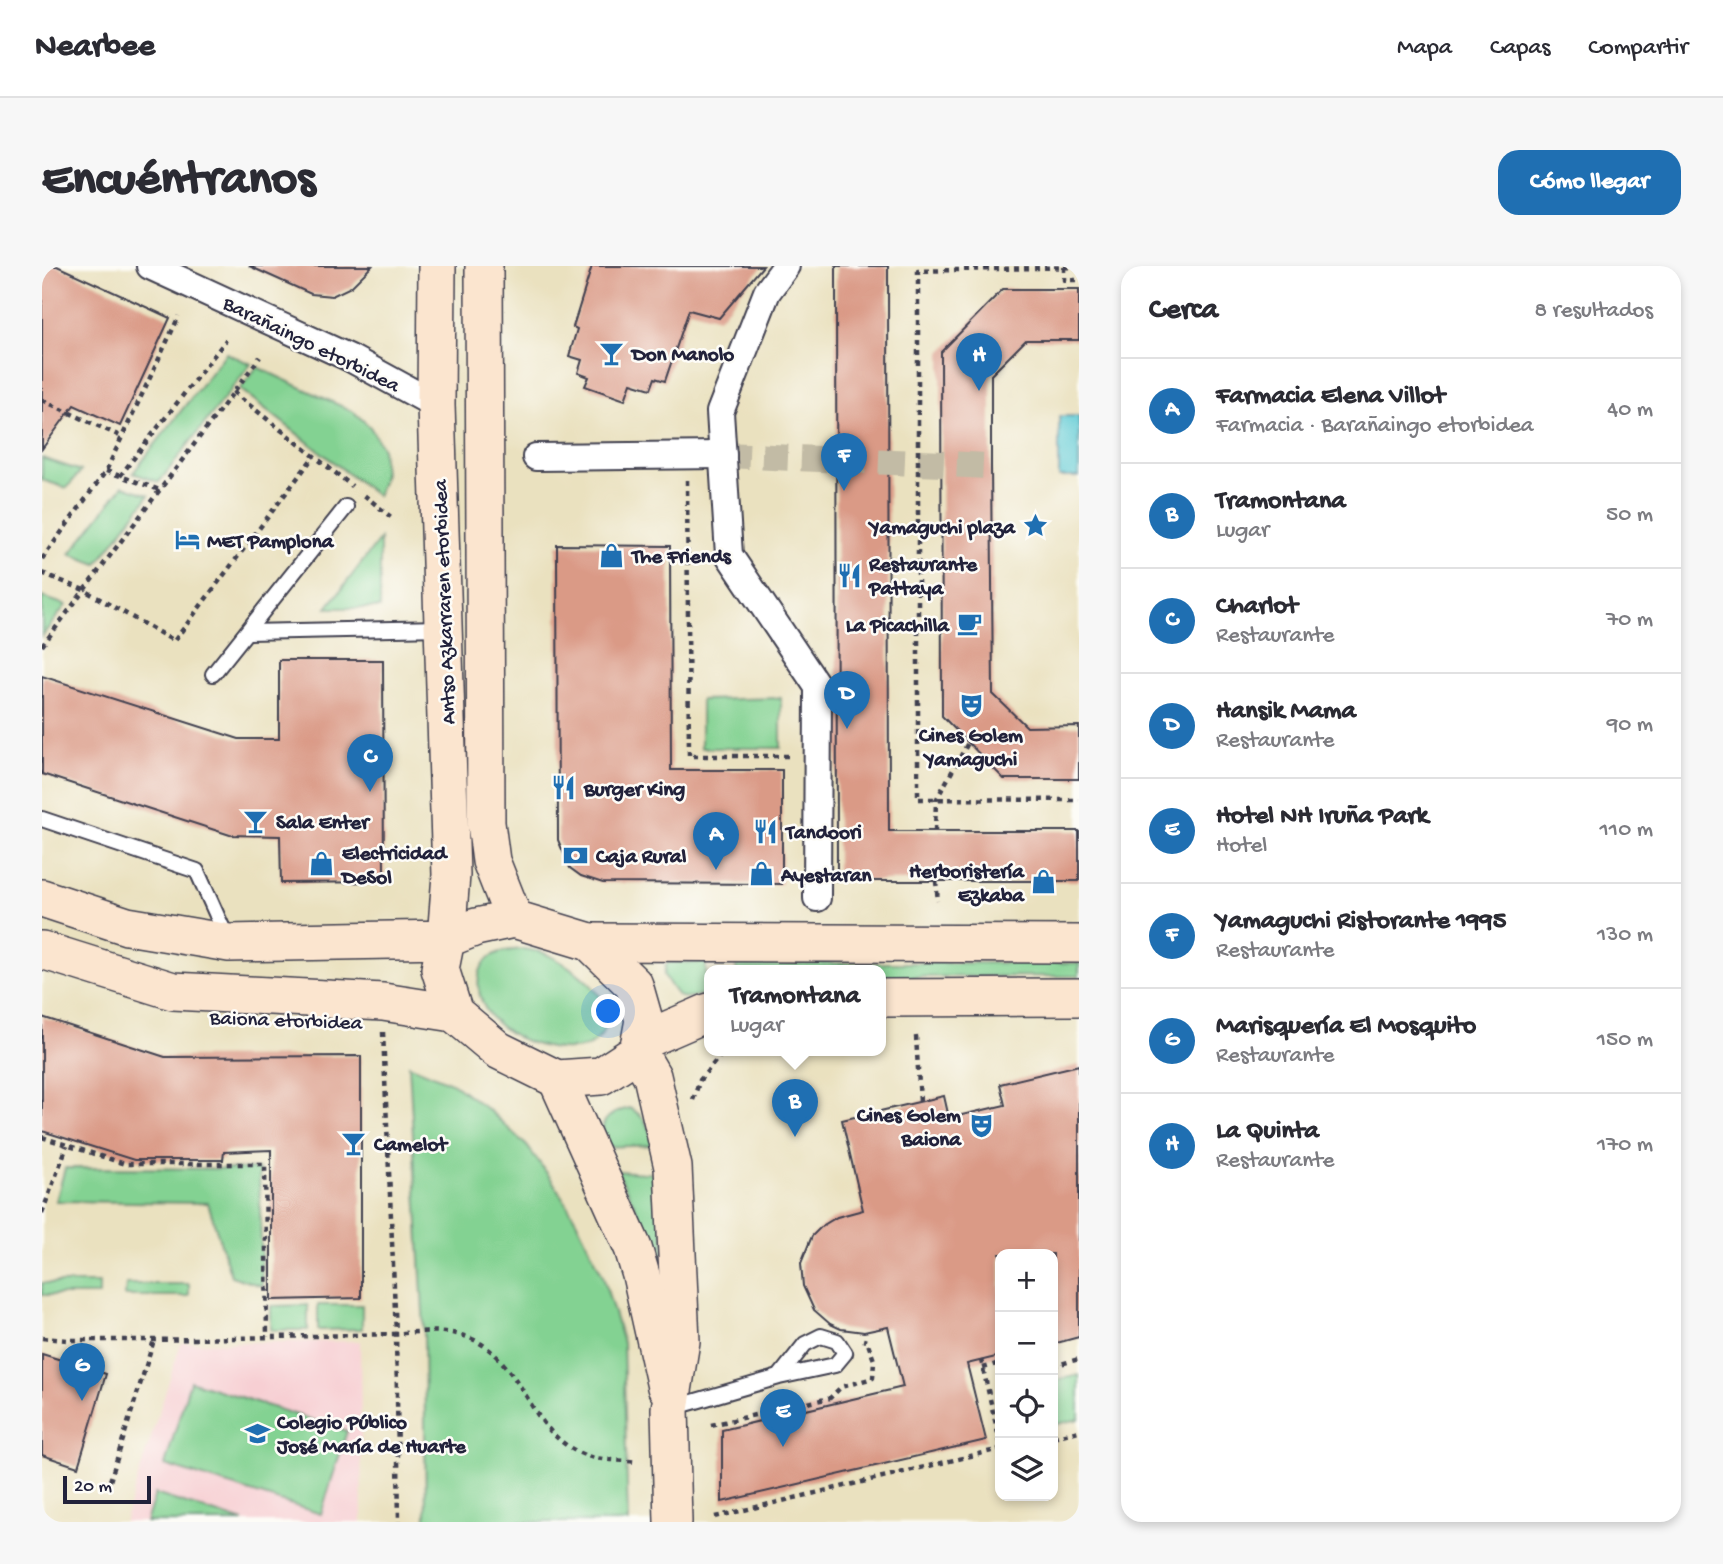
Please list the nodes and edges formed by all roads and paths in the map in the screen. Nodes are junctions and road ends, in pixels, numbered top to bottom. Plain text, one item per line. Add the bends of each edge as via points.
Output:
1 (150, 266) edge
2 (438, 266) edge
3 (484, 266) edge
4 (786, 266) edge
5 (1064, 267) edge
6 (1079, 267) edge
7 (1079, 280) edge
8 (179, 316) dead end
9 (226, 340) dead end
10 (260, 357) dead end
11 (233, 392) junction
12 (42, 400) edge
13 (436, 405) junction
14 (122, 437) junction
15 (723, 455) junction
16 (314, 456) junction
17 (687, 456) junction
18 (536, 457) dead end
19 (106, 471) junction
20 (120, 476) junction
21 (160, 490) junction
22 (346, 507) dead end
23 (391, 517) dead end
24 (42, 559) edge
25 (42, 573) edge
26 (84, 590) junction
27 (444, 628) junction
28 (248, 632) junction
29 (42, 646) edge
30 (213, 674) dead end
31 (968, 743) dead end
32 (817, 756) junction
33 (936, 800) junction
34 (1079, 800) edge
35 (42, 819) edge
36 (935, 831) dead end
37 (936, 881) dead end
38 (42, 898) edge
39 (817, 898) dead end
40 (938, 901) dead end
41 (514, 919) junction
42 (446, 939) junction
43 (590, 942) junction
44 (229, 943) junction
45 (1079, 944) edge
46 (42, 950) edge
47 (1079, 997) edge
48 (886, 998) edge
49 (454, 1013) junction
50 (704, 1014) edge
51 (383, 1024) dead end
52 (916, 1036) dead end
53 (639, 1047) junction
54 (720, 1056) edge
55 (557, 1079) junction
56 (920, 1102) dead end
57 (691, 1104) dead end
58 (42, 1137) edge
59 (68, 1146) junction
60 (42, 1213) edge
61 (396, 1334) junction
62 (267, 1337) junction
63 (42, 1338) edge
64 (154, 1340) junction
65 (1079, 1359) edge
66 (981, 1360) dead end
67 (995, 1364) edge
68 (1058, 1365) edge
69 (983, 1368) junction
70 (779, 1377) dead end
71 (670, 1409) junction
72 (1079, 1431) edge
73 (1058, 1436) edge
74 (999, 1438) edge
75 (995, 1450) edge
76 (637, 1462) dead end
77 (110, 1481) dead end
78 (715, 1517) dead end
79 (399, 1522) edge
80 (673, 1522) edge

1 - 13 street, Barañaingo etorbidea via 350,358
2 - 13 main road, Antso Azkarraren etorbidea
3 - 41 main road, Antso Azkarraren etorbidea via 486,823 491,861
4 - 15 street via 767,292 720,412
5 - 6 path
5 - 7 path via 1064,280
5 - 33 path via 918,271 918,799
8 - 14 path
9 - 20 path
10 - 11 path
11 - 16 path
11 - 21 path
12 - 14 path
13 - 27 main road, Antso Azkarraren etorbidea
14 - 19 path
15 - 17 street
15 - 32 street via 729,555 818,687
16 - 23 path
16 - 26 path via 174,641
17 - 18 street
17 - 32 path via 689,756
19 - 20 path
19 - 24 path
20 - 21 path
21 - 26 path
22 - 28 lane
25 - 26 path
26 - 29 path
27 - 28 lane
27 - 42 main road, Antso Azkarraren etorbidea via 451,875
28 - 30 lane
31 - 33 path
32 - 39 street
33 - 34 path
33 - 36 path
35 - 44 lane via 197,870
37 - 40 path
38 - 44 main road via 127,926
41 - 42 main road
41 - 43 main road
42 - 44 main road
42 - 49 main road via 440,969
43 - 45 main road
43 - 53 main road via 634,985 644,1020
46 - 49 main road, Baiona etorbidea via 173,991 383,1002
47 - 48 main road
49 - 55 main road via 498,1050
50 - 53 main road
51 - 61 path
52 - 56 path
53 - 55 main road via 601,1076
53 - 71 main road via 652,1076 673,1167 681,1341
54 - 57 path via 700,1080
55 - 71 main road via 633,1248
58 - 59 path
59 - 60 path
59 - 62 path via 125,1164 265,1164
61 - 62 path
61 - 76 path via 424,1330 459,1333 489,1348 512,1373 545,1427 575,1451 605,1461
61 - 79 path
62 - 64 path
63 - 64 path
64 - 77 path
65 - 68 path
66 - 69 path
67 - 69 path
69 - 74 path
70 - 71 lane
71 - 80 main road
72 - 73 path
75 - 78 path

